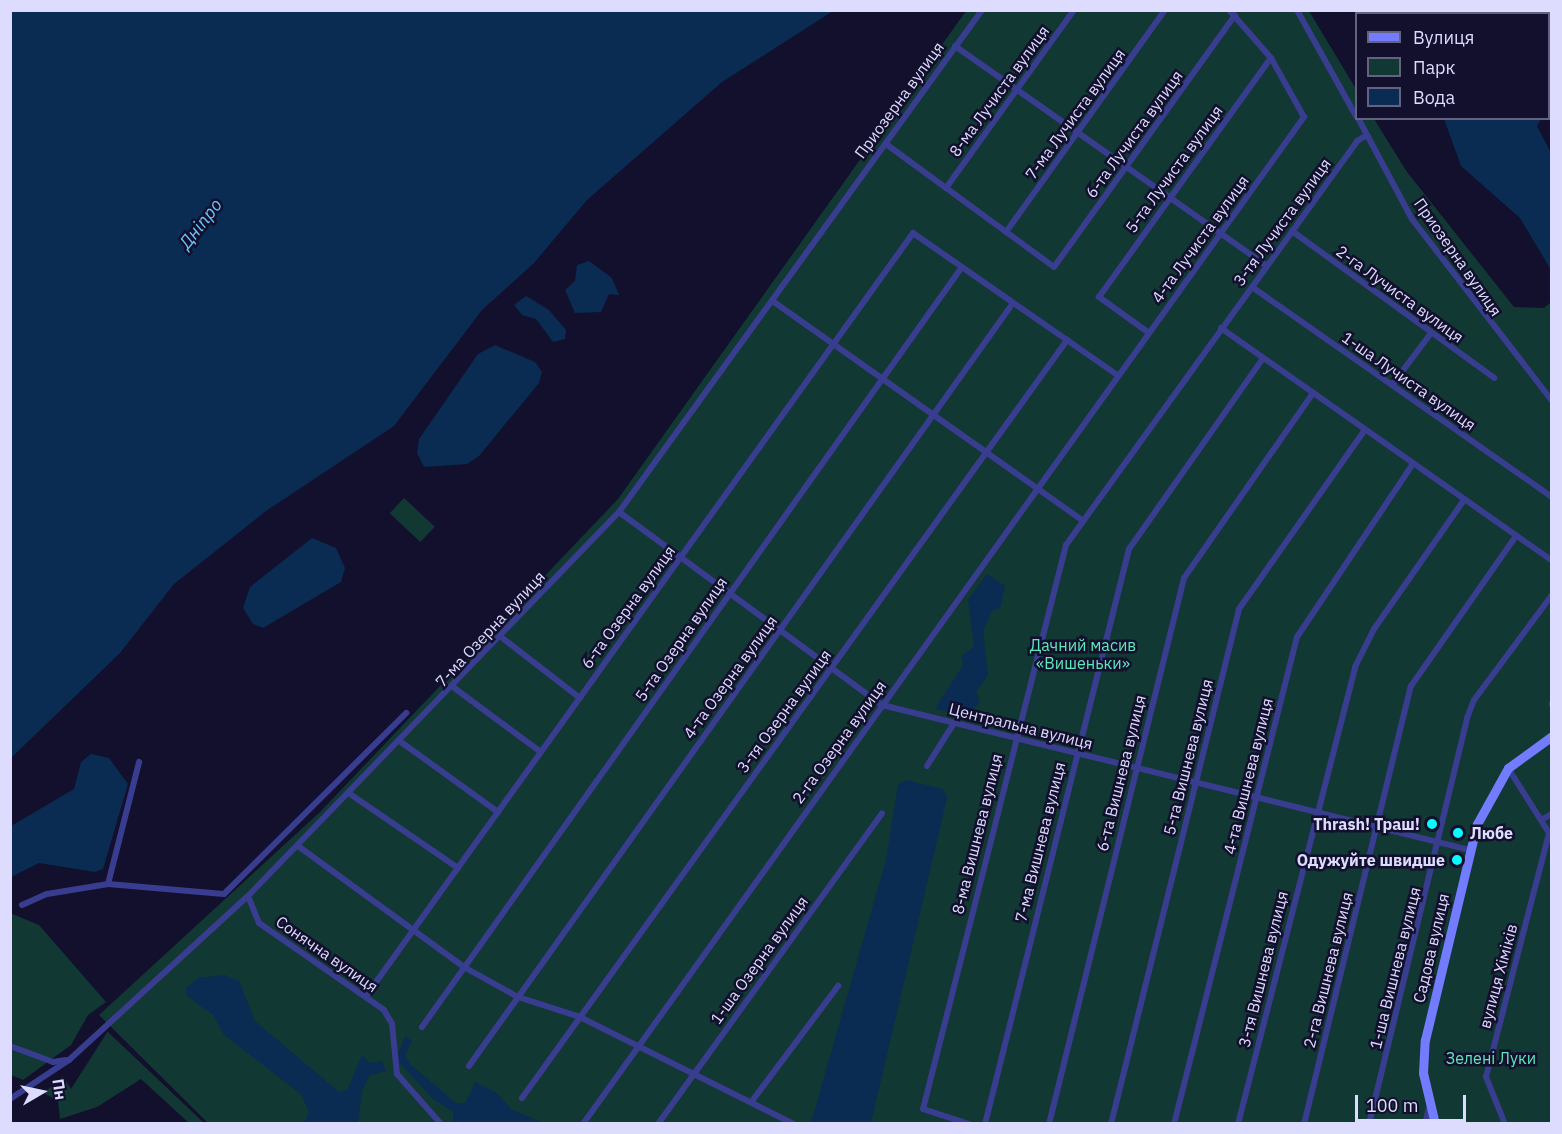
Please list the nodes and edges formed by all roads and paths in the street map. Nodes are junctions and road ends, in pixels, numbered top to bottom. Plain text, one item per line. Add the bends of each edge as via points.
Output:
1 (982, 10) edge
2 (1074, 10) edge
3 (1164, 10) edge
4 (1229, 10) edge
5 (1297, 10) edge
6 (1235, 15) junction
7 (955, 46) junction
8 (1271, 58) junction
9 (1017, 91) junction
10 (1355, 113) edge
11 (1359, 120) edge
12 (1076, 134) junction
13 (1367, 135) junction
14 (886, 144) junction
15 (1126, 171) junction
16 (946, 188) junction
17 (1170, 197) junction
18 (839, 206) joint
19 (1292, 231) junction
20 (1006, 232) junction
21 (1221, 234) junction
22 (1266, 265) junction
23 (962, 267) junction
24 (1252, 287) junction
25 (774, 302) junction
26 (1013, 303) junction
27 (1221, 328) junction
28 (1149, 333) junction
29 (1431, 333) junction
30 (1067, 340) junction
31 (833, 344) junction
32 (1263, 358) junction
33 (1117, 375) junction
34 (1494, 378) dead end
35 (883, 379) junction
36 (1392, 386) junction
37 (1313, 393) junction
38 (1551, 401) edge
39 (933, 415) junction
40 (1365, 430) junction
41 (986, 453) junction
42 (1413, 464) junction
43 (1037, 488) junction
44 (1551, 497) edge
45 (1464, 500) junction
46 (619, 512) junction
47 (1083, 521) junction
48 (1516, 536) junction
49 (681, 557) junction
50 (1551, 561) edge
51 (730, 593) junction
52 (1551, 595) edge
53 (780, 630) junction
54 (501, 637) junction
55 (832, 668) junction
56 (453, 687) junction
57 (580, 698) junction
58 (882, 705) junction
59 (406, 713) dead end
60 (954, 723) junction
61 (1551, 736) edge
62 (1015, 738) junction
63 (401, 742) junction
64 (540, 752) junction
65 (1075, 753) junction
66 (139, 762) dead end
67 (927, 766) dead end
68 (1135, 768) junction
69 (1508, 768) junction
70 (1196, 783) junction
71 (350, 794) junction
72 (1256, 797) junction
73 (498, 812) junction
74 (1316, 812) junction
75 (882, 813) dead end
76 (1551, 814) edge
77 (1541, 820) junction
78 (1378, 827) junction
79 (1550, 835) edge
80 (1440, 843) junction
81 (298, 846) junction
82 (1470, 850) junction
83 (458, 868) junction
84 (108, 884) junction
85 (248, 896) junction
86 (22, 905) dead end
87 (413, 930) junction
88 (464, 967) junction
89 (838, 986) dead end
90 (366, 996) junction
91 (518, 997) junction
92 (580, 1017) junction
93 (422, 1027) dead end
94 (10, 1046) edge
95 (638, 1047) junction
96 (69, 1060) junction
97 (469, 1066) dead end
98 (693, 1074) junction
99 (522, 1098) dead end
100 (10, 1100) edge
101 (752, 1101) junction
102 (1429, 1108) junction
103 (441, 1124) edge
104 (583, 1124) edge
105 (658, 1124) edge
106 (794, 1124) edge
107 (969, 1124) edge
108 (985, 1124) edge
109 (1049, 1124) edge
110 (1111, 1124) edge
111 (1174, 1124) edge
112 (1238, 1124) edge
113 (1304, 1124) edge
114 (1369, 1124) edge
115 (1425, 1124) edge
116 (1436, 1124) edge
117 (1505, 1124) edge

1 - 7 street, Приозерна вулиця
2 - 9 street, 8-ма Лучиста вулиця
3 - 12 street, 7-ма Лучиста вулиця
4 - 6 street
5 - 10 street, Приозерна вулиця
6 - 8 street
6 - 15 street, 6-та Лучиста вулиця
7 - 9 street
7 - 14 street, Приозерна вулиця
8 - 17 street, 5-та Лучиста вулиця
8 - 21 street, 4-та Лучиста вулиця via 1304,117
9 - 12 street
9 - 16 street, 8-ма Лучиста вулиця
11 - 13 street, Приозерна вулиця
12 - 15 street
12 - 20 street, 7-ма Лучиста вулиця
13 - 19 street, 3-тя Лучиста вулиця via 1357,141
13 - 38 street, Приозерна вулиця via 1442,263
14 - 16 street
14 - 18 street, Приозерна вулиця
15 - 17 street
15 - 20 street, 6-та Лучиста вулиця via 1054,267
16 - 20 street
17 - 21 street
17 - 28 street, 5-та Лучиста вулиця via 1099,297
18 - 25 street, 7-ма Озерна вулиця
19 - 22 street, 3-тя Лучиста вулиця
19 - 29 street, 2-га Лучиста вулиця
21 - 22 street
21 - 28 street, 4-та Лучиста вулиця
22 - 24 street, 3-тя Лучиста вулиця
23 - 26 street
23 - 31 street, 6-та Озерна вулиця via 913,233
23 - 35 street, 5-та Озерна вулиця
24 - 27 street, 3-тя Лучиста вулиця
24 - 36 street, 1-ша Лучиста вулиця
25 - 31 street
25 - 46 street, 7-ма Озерна вулиця
26 - 30 street
26 - 39 street, 4-та Озерна вулиця
27 - 32 street
27 - 47 street, 8-ма Вишнева вулиця
28 - 33 street, 4-та Лучиста вулиця
29 - 34 street, 2-га Лучиста вулиця
29 - 36 street
30 - 33 street
30 - 41 street, 3-тя Озерна вулиця
31 - 35 street
31 - 49 street, 6-та Озерна вулиця
32 - 37 street
32 - 65 street, 7-ма Вишнева вулиця via 1129,549
33 - 43 street, 2-га Озерна вулиця
35 - 39 street
35 - 51 street, 5-та Озерна вулиця
36 - 44 street, 1-ша Лучиста вулиця
37 - 40 street
37 - 68 street, 6-та Вишнева вулиця via 1184,578
39 - 41 street
39 - 53 street, 4-та Озерна вулиця
40 - 42 street
40 - 70 street, 5-та Вишнева вулиця via 1239,609
41 - 43 street
41 - 55 street, 3-тя Озерна вулиця
42 - 45 street
42 - 72 street, 4-та Вишнева вулиця via 1297,637
43 - 47 street
43 - 58 street, 2-га Озерна вулиця
45 - 48 street
45 - 74 street, 3-тя Вишнева вулиця via 1374,629 1355,667
46 - 49 street, Центральна вулиця
46 - 54 street, 7-ма Озерна вулиця
47 - 62 street, 8-ма Вишнева вулиця via 1057,568
48 - 50 street
48 - 78 street, 2-га Вишнева вулиця via 1412,686
49 - 51 street, Центральна вулиця
49 - 57 street, 6-та Озерна вулиця
51 - 53 street, Центральна вулиця
51 - 88 street, 5-та Озерна вулиця
52 - 80 street, 1-ша Вишнева вулиця via 1474,700
53 - 55 street, Центральна вулиця
53 - 91 street, 4-та Озерна вулиця
54 - 56 street, 7-ма Озерна вулиця
54 - 57 street
55 - 58 street, Центральна вулиця
55 - 92 street, 3-тя Озерна вулиця
56 - 63 street, 7-ма Озерна вулиця
56 - 64 street
57 - 64 street, 6-та Озерна вулиця
58 - 60 street, Центральна вулиця
58 - 95 street, 2-га Озерна вулиця
59 - 84 street via 224,894
60 - 62 street, Центральна вулиця
60 - 67 street
61 - 69 street, Садова вулиця
62 - 65 street, Центральна вулиця
62 - 107 street, 8-ма Вишнева вулиця via 923,1109
63 - 71 street, 7-ма Озерна вулиця
63 - 73 street
64 - 73 street, 6-та Озерна вулиця
65 - 68 street, Центральна вулиця
65 - 108 street, 7-ма Вишнева вулиця
66 - 84 street
68 - 70 street, Центральна вулиця
68 - 109 street, 6-та Вишнева вулиця
69 - 77 street
69 - 82 street, Садова вулиця via 1482,809
70 - 72 street, Центральна вулиця
70 - 110 street, 5-та Вишнева вулиця
71 - 81 street, 7-ма Озерна вулиця
71 - 83 street
72 - 74 street, Центральна вулиця
72 - 111 street, 4-та Вишнева вулиця
73 - 83 street, 6-та Озерна вулиця
74 - 78 street, Центральна вулиця
74 - 112 street, 3-тя Вишнева вулиця
75 - 98 street, 1-ша Озерна вулиця
76 - 77 street
77 - 79 street
78 - 80 street, Центральна вулиця
78 - 113 street, 2-га Вишнева вулиця
79 - 117 street, вулиця Хіміків via 1486,1077
80 - 82 street, Центральна вулиця
80 - 114 street, 1-ша Вишнева вулиця
81 - 85 street, 7-ма Озерна вулиця
81 - 87 street
82 - 102 street, Садова вулиця via 1425,1040 1423,1073
83 - 87 street, 6-та Озерна вулиця
84 - 86 street via 48,894
85 - 90 street, Сонячна вулиця via 259,923
85 - 96 street, 7-ма Озерна вулиця via 105,1022
87 - 88 street
87 - 90 street, 6-та Озерна вулиця
88 - 91 street
88 - 93 street, 5-та Озерна вулиця
89 - 101 street
90 - 103 street, Сонячна вулиця via 392,1024 397,1074
91 - 92 street
91 - 97 street, 4-та Озерна вулиця
92 - 95 street
92 - 99 street, 3-тя Озерна вулиця
94 - 96 street via 53,1062
95 - 98 street
95 - 104 street, 2-га Озерна вулиця
96 - 100 street, 7-ма Озерна вулиця
98 - 101 street
98 - 105 street, 1-ша Озерна вулиця
101 - 106 street
102 - 115 street
102 - 116 street, Садова вулиця

